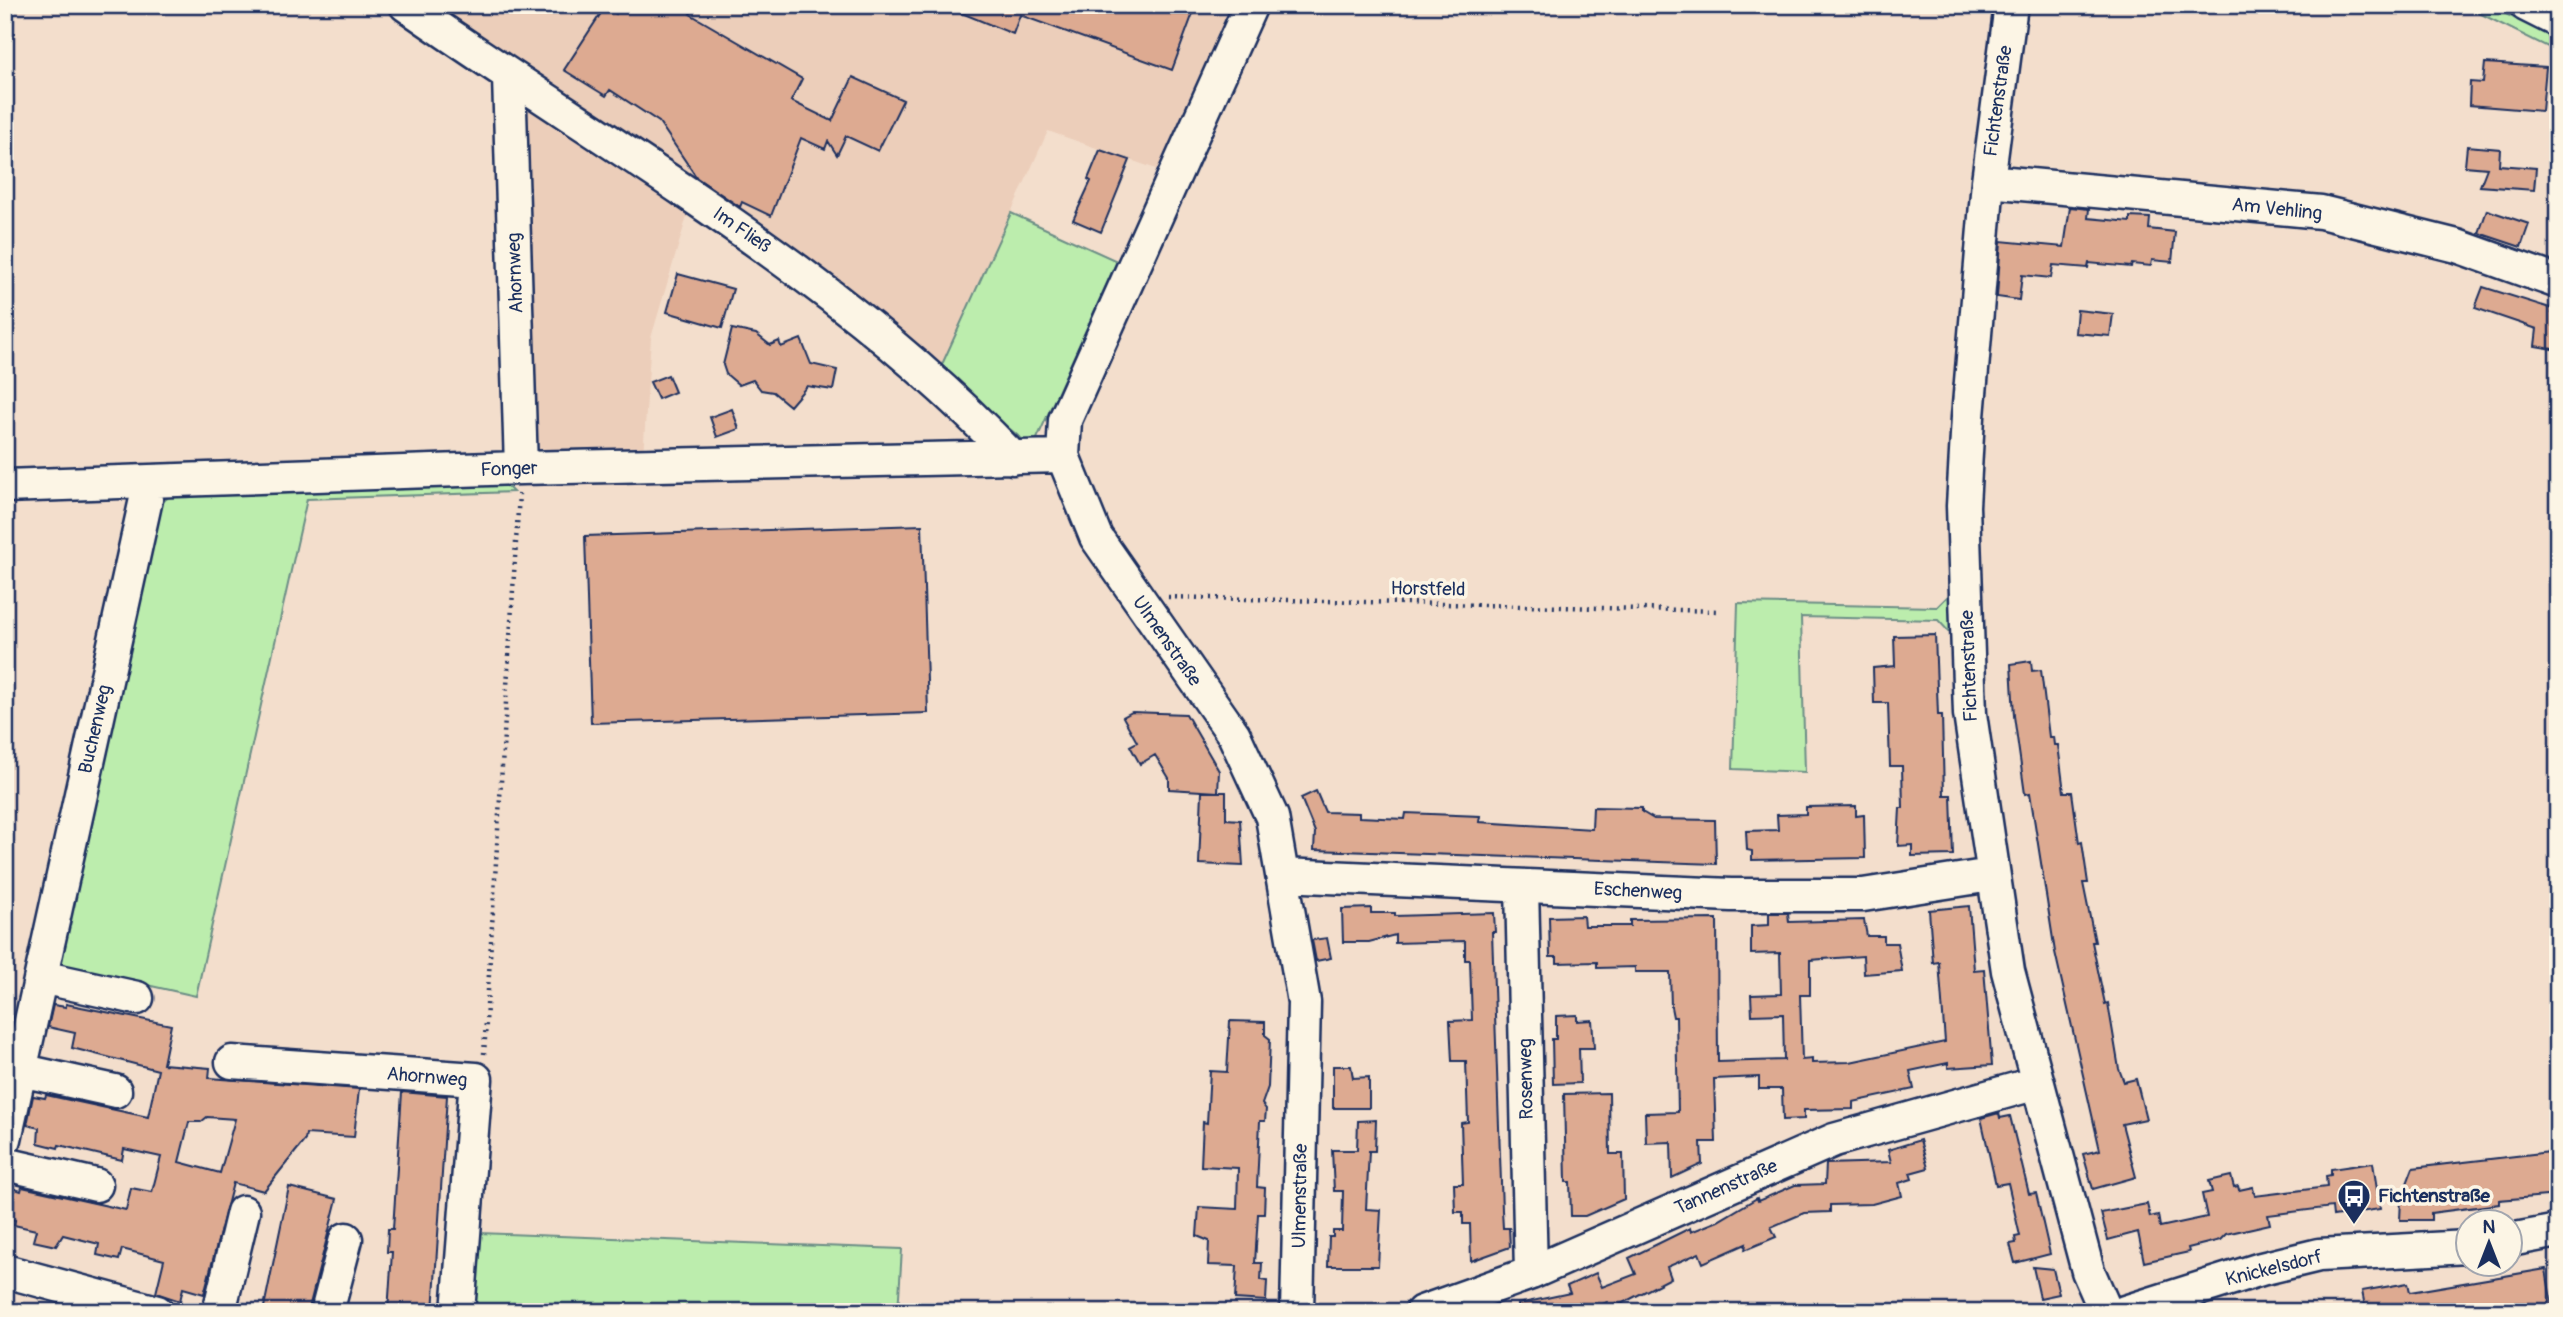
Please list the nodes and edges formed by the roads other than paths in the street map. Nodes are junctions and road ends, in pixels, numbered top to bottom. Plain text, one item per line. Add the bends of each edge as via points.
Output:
1 (406, 5) edge
2 (1251, 5) edge
3 (2011, 5) edge
4 (2526, 5) edge
5 (2558, 21) edge
6 (509, 78) junction
7 (1988, 181) junction
8 (2558, 282) edge
9 (1063, 456) junction
10 (1013, 458) junction
11 (521, 468) junction
12 (150, 481) junction
13 (5, 486) edge
14 (1283, 875) junction
15 (1991, 875) junction
16 (1522, 886) junction
17 (41, 977) junction
18 (137, 998) dead end
19 (232, 1062) dead end
20 (20, 1070) junction
21 (2037, 1083) junction
22 (115, 1091) dead end
23 (5, 1139) edge
24 (5, 1164) edge
25 (96, 1185) dead end
26 (243, 1213) dead end
27 (2558, 1231) edge
28 (2524, 1238) edge
29 (346, 1239) dead end
30 (2454, 1248) edge
31 (5, 1271) edge
32 (1531, 1273) junction
33 (157, 1312) edge
34 (219, 1312) edge
35 (327, 1312) edge
36 (458, 1312) edge
37 (1297, 1312) edge
38 (1422, 1312) edge
39 (2106, 1312) edge
40 (2125, 1312) edge

1 - 6 street, Im Fließ
2 - 9 street, Ulmenstraße via 1065,420
3 - 7 street, Fichtenstraße
4 - 5 street
6 - 10 street, Im Fließ via 706,204 828,291 983,425
6 - 11 street, Ahornweg
7 - 8 street, Am Vehling via 2321,212 2457,246
7 - 15 street, Fichtenstraße via 1963,506 1970,714
9 - 10 street
9 - 14 street, Ulmenstraße via 1096,537 1234,735 1272,817
10 - 11 street, Fonger
11 - 12 street, Fonger
12 - 13 street, Fonger
12 - 17 street, Buchenweg
14 - 16 street, Eschenweg
14 - 37 street, Ulmenstraße via 1304,1002
15 - 16 street, Eschenweg via 1863,895
15 - 21 street, Fichtenstraße via 2008,971
16 - 32 street, Rosenweg
17 - 18 street
17 - 20 street, Buchenweg
19 - 36 street, Ahornweg via 476,1079
20 - 22 street
20 - 23 street, Buchenweg
21 - 32 street, Tannenstraße via 1835,1140
21 - 39 street, Fichtenstraße via 2088,1271
24 - 25 street
26 - 34 street
27 - 28 street
29 - 35 street
30 - 40 street, Knickelsdorf via 2319,1255
31 - 33 street
32 - 38 street, Tannenstraße

